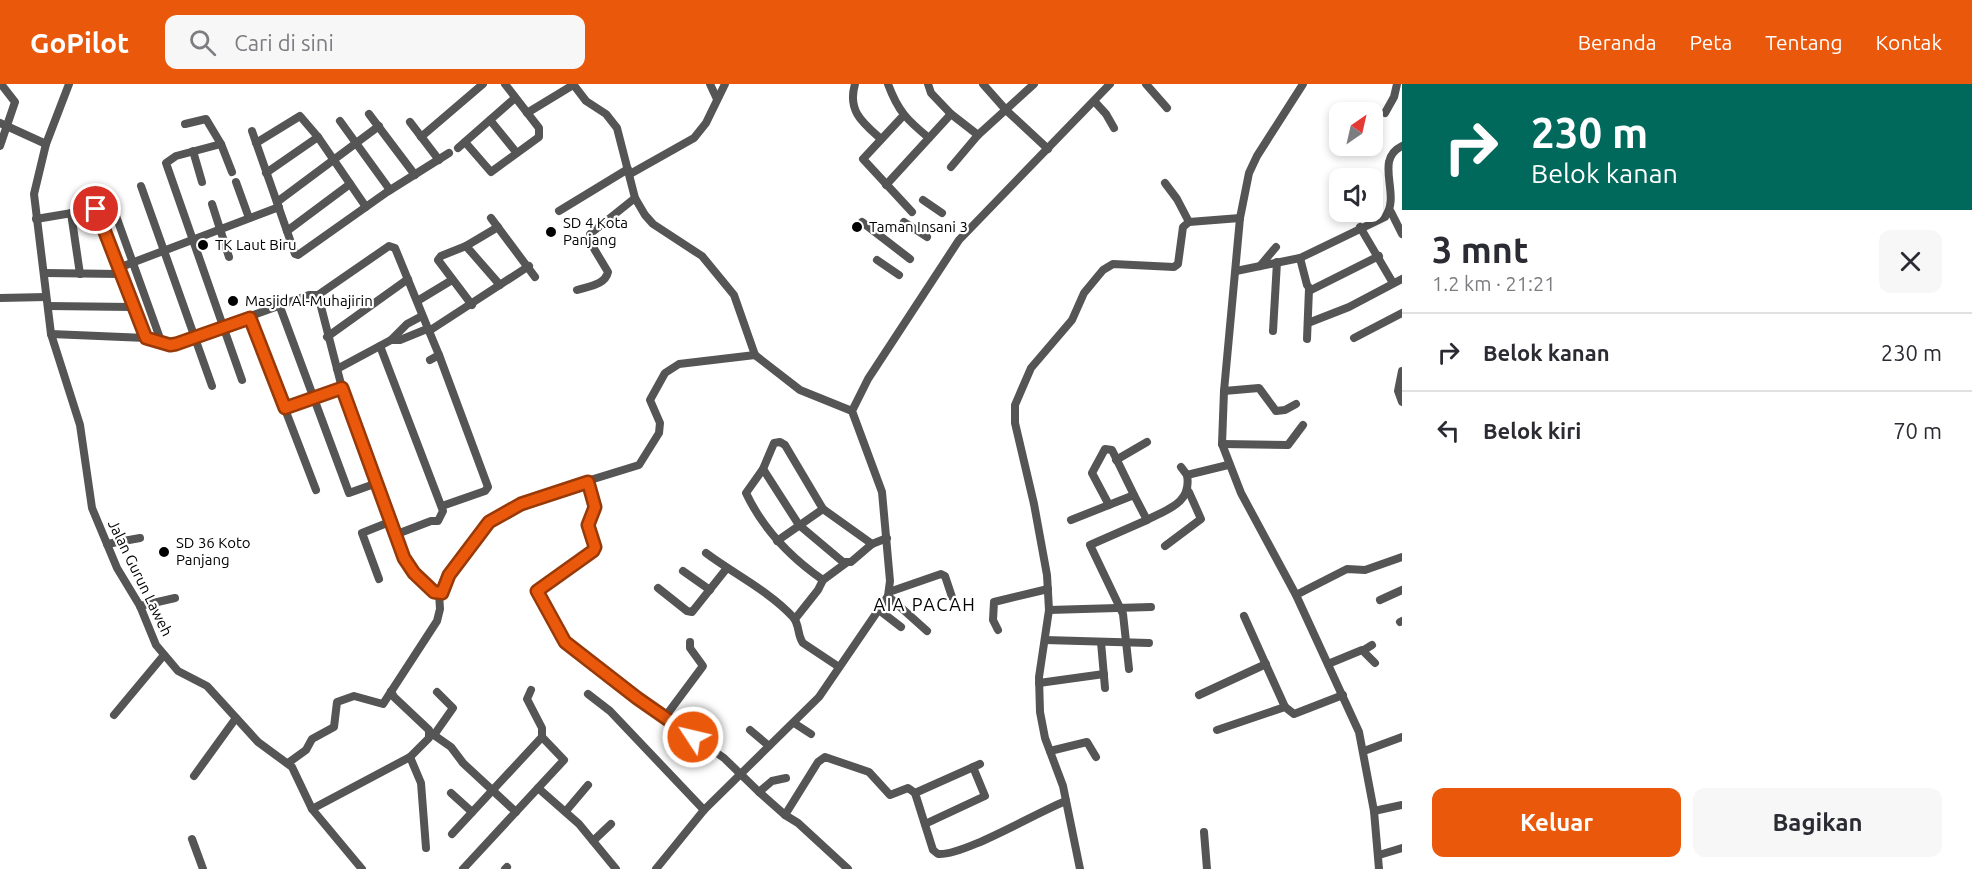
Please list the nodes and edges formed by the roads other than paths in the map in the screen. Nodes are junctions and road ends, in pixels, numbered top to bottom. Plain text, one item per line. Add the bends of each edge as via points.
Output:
1 (1, 84) edge
2 (69, 84) edge
3 (483, 84) edge
4 (505, 84) edge
5 (573, 84) edge
6 (710, 84) edge
7 (725, 84) edge
8 (855, 84) edge
9 (888, 84) edge
10 (928, 84) edge
11 (983, 84) edge
12 (1034, 84) edge
13 (1110, 84) edge
14 (1146, 84) edge
15 (1303, 84) edge
16 (1397, 84) edge
17 (1402, 88) edge
18 (515, 98) junction
19 (717, 99) junction
20 (1095, 102) junction
21 (1167, 108) dead end
22 (1006, 111) junction
23 (526, 113) junction
24 (1385, 113) dead end
25 (369, 114) dead end
26 (951, 114) junction
27 (903, 116) junction
28 (340, 120) dead end
29 (490, 120) junction
30 (410, 122) dead end
31 (185, 124) dead end
32 (4, 125) edge
33 (379, 126) junction
34 (1113, 128) dead end
35 (252, 131) dead end
36 (978, 135) junction
37 (318, 136) junction
38 (422, 137) junction
39 (929, 138) junction
40 (881, 139) junction
41 (465, 142) junction
42 (256, 143) junction
43 (356, 143) junction
44 (46, 144) junction
45 (221, 144) junction
46 (0, 146) edge
47 (1402, 146) edge
48 (458, 148) dead end
49 (1048, 149) junction
50 (193, 151) junction
51 (516, 152) junction
52 (449, 153) dead end
53 (333, 159) junction
54 (439, 160) junction
55 (951, 168) dead end
56 (629, 171) junction
57 (232, 172) dead end
58 (266, 173) junction
59 (415, 175) junction
60 (202, 182) dead end
61 (236, 182) dead end
62 (1165, 183) dead end
63 (350, 184) junction
64 (886, 185) junction
65 (141, 186) dead end
66 (390, 190) junction
67 (636, 198) junction
68 (923, 200) dead end
69 (111, 202) dead end
70 (212, 204) dead end
71 (278, 205) junction
72 (366, 207) junction
73 (559, 211) dead end
74 (912, 212) dead end
75 (1391, 212) junction
76 (70, 213) junction
77 (942, 213) dead end
78 (249, 218) junction
79 (491, 218) dead end
80 (36, 219) junction
81 (1240, 219) junction
82 (862, 222) dead end
83 (904, 222) dead end
84 (1189, 222) junction
85 (1360, 226) junction
86 (498, 227) junction
87 (220, 229) junction
88 (287, 231) junction
89 (1402, 234) edge
90 (927, 237) dead end
91 (192, 240) junction
92 (466, 246) junction
93 (1276, 247) dead end
94 (164, 249) junction
95 (1378, 256) junction
96 (229, 257) dead end
97 (1300, 258) junction
98 (910, 259) dead end
99 (877, 260) dead end
100 (134, 261) junction
101 (1277, 262) junction
102 (529, 266) junction
103 (1260, 266) junction
104 (1236, 271) junction
105 (45, 273) junction
106 (80, 274) junction
107 (119, 274) junction
108 (899, 275) dead end
109 (535, 277) dead end
110 (408, 279) junction
111 (1402, 279) edge
112 (452, 280) junction
113 (1393, 283) junction
114 (500, 285) junction
115 (1309, 289) junction
116 (577, 290) dead end
117 (318, 295) junction
118 (46, 297) junction
119 (0, 298) edge
120 (418, 300) junction
121 (471, 305) junction
122 (48, 306) junction
123 (132, 307) junction
124 (280, 307) junction
125 (1402, 313) edge
126 (422, 316) junction
127 (250, 318) junction
128 (1308, 323) junction
129 (223, 326) junction
130 (428, 330) junction
131 (1273, 331) dead end
132 (51, 334) junction
133 (194, 337) junction
134 (327, 337) junction
135 (146, 338) junction
136 (1354, 338) dead end
137 (1307, 339) dead end
138 (161, 340) junction
139 (391, 340) junction
140 (381, 346) junction
141 (439, 355) junction
142 (755, 355) junction
143 (430, 360) dead end
144 (337, 369) junction
145 (1402, 371) edge
146 (243, 380) dead end
147 (212, 386) dead end
148 (342, 388) junction
149 (1224, 391) junction
150 (313, 397) junction
151 (1402, 402) edge
152 (1296, 404) dead end
153 (285, 408) junction
154 (852, 411) junction
155 (1304, 425) dead end
156 (1147, 442) dead end
157 (1222, 444) junction
158 (1116, 460) junction
159 (1228, 465) junction
160 (1181, 467) dead end
161 (763, 469) junction
162 (1187, 475) junction
163 (588, 482) junction
164 (377, 483) junction
165 (316, 490) dead end
166 (1189, 492) junction
167 (1134, 495) junction
168 (1109, 505) junction
169 (442, 506) junction
170 (823, 509) junction
171 (1071, 520) dead end
172 (1147, 520) junction
173 (392, 521) junction
174 (799, 525) junction
175 (397, 534) junction
176 (140, 538) dead end
177 (887, 538) junction
178 (777, 541) junction
179 (106, 544) junction
180 (872, 544) junction
181 (1165, 546) dead end
182 (706, 553) dead end
183 (1402, 557) edge
184 (846, 563) junction
185 (727, 568) junction
186 (683, 572) dead end
187 (379, 579) dead end
188 (823, 580) junction
189 (658, 588) dead end
190 (1048, 589) junction
191 (710, 590) junction
192 (1402, 590) edge
193 (439, 593) junction
194 (888, 594) junction
195 (1296, 595) junction
196 (952, 597) dead end
197 (175, 598) dead end
198 (1380, 600) dead end
199 (140, 606) junction
200 (1151, 607) dead end
201 (1120, 608) junction
202 (879, 610) junction
203 (1049, 610) junction
204 (1244, 616) dead end
205 (795, 619) junction
206 (901, 627) dead end
207 (998, 630) dead end
208 (927, 631) dead end
209 (1045, 640) junction
210 (690, 642) dead end
211 (1101, 642) junction
212 (1126, 642) junction
213 (1149, 643) dead end
214 (1372, 645) dead end
215 (1364, 650) junction
216 (165, 655) junction
217 (1375, 663) dead end
218 (1266, 664) junction
219 (1328, 664) junction
220 (839, 667) junction
221 (1129, 669) dead end
222 (1104, 674) junction
223 (1039, 683) junction
224 (1105, 688) dead end
225 (531, 690) dead end
226 (391, 691) junction
227 (437, 692) dead end
228 (588, 694) dead end
229 (1199, 694) dead end
230 (1343, 695) junction
231 (1285, 707) junction
232 (114, 715) dead end
233 (665, 717) junction
234 (236, 718) junction
235 (794, 723) junction
236 (750, 730) dead end
237 (1217, 730) dead end
238 (432, 734) junction
239 (811, 734) dead end
240 (542, 737) junction
241 (1402, 737) edge
242 (769, 747) junction
243 (1050, 751) junction
244 (1364, 751) junction
245 (410, 757) junction
246 (1096, 757) dead end
247 (288, 763) junction
248 (741, 775) junction
249 (194, 776) dead end
250 (786, 778) dead end
251 (588, 785) dead end
252 (538, 788) junction
253 (492, 789) junction
254 (759, 792) junction
255 (915, 793) junction
256 (452, 794) dead end
257 (1066, 801) junction
258 (1402, 805) edge
259 (312, 809) junction
260 (704, 810) junction
261 (566, 811) junction
262 (1374, 811) junction
263 (472, 812) junction
264 (516, 812) junction
265 (785, 815) junction
266 (925, 824) junction
267 (611, 825) dead end
268 (1204, 832) dead end
269 (452, 834) dead end
270 (192, 839) dead end
271 (593, 841) junction
272 (426, 848) dead end
273 (1402, 848) edge
274 (1379, 855) junction
275 (203, 869) edge
276 (363, 869) edge
277 (463, 869) edge
278 (616, 869) edge
279 (656, 869) edge
280 (848, 869) edge
281 (1080, 869) edge
282 (1207, 869) edge
283 (1379, 869) edge

1 - 32 street via 15,100
2 - 44 street, Jalan Gurun Laweh
3 - 38 street
4 - 18 street
5 - 23 street
5 - 56 street via 586,101 612,121
6 - 19 street
7 - 19 street
8 - 40 street via 852,100 856,116
9 - 27 street
10 - 26 street via 931,93
11 - 22 street
12 - 22 street
13 - 20 street
14 - 21 street
15 - 81 street via 1249,173
16 - 17 street
16 - 24 street
18 - 23 street
18 - 29 street
19 - 56 street via 694,138
20 - 34 street
20 - 49 street
22 - 36 street
22 - 49 street
23 - 51 street via 540,135
25 - 33 street
26 - 36 street
26 - 39 street
27 - 39 street
27 - 40 street
28 - 43 street
29 - 41 street
29 - 51 street
30 - 38 street
31 - 45 street via 206,119
32 - 44 street
32 - 46 street
33 - 43 street
33 - 59 street
35 - 42 street
36 - 55 street
37 - 42 street via 298,116
37 - 53 street
37 - 58 street
38 - 54 street
39 - 64 street
40 - 64 street via 863,159
41 - 48 street
41 - 51 street via 489,171
42 - 58 street
43 - 53 street
43 - 66 street
44 - 80 street, Jalan Gurun Laweh via 35,182
45 - 50 street
45 - 57 street
47 - 75 street via 1391,159 1396,190
49 - 154 street via 950,252 868,379
50 - 60 street
50 - 91 street via 169,159 166,164
52 - 54 street
53 - 63 street
53 - 71 street
54 - 59 street
56 - 67 street
56 - 73 street
58 - 71 street
59 - 66 street
61 - 78 street
62 - 84 street
63 - 72 street
63 - 88 street
64 - 74 street
65 - 94 street
66 - 72 street
67 - 116 street via 590,234 590,242 608,276 603,282
67 - 142 street via 653,224 702,256 727,285
68 - 77 street
69 - 100 street
70 - 87 street
71 - 78 street
71 - 88 street
72 - 88 street via 298,255
75 - 85 street
75 - 89 street
76 - 80 street
76 - 106 street
76 - 107 street via 96,209
78 - 87 street
79 - 86 street
80 - 105 street, Jalan Gurun Laweh
81 - 84 street
81 - 104 street
82 - 98 street
83 - 90 street
84 - 190 street via 1184,227 1178,264 1174,267 1113,264 1092,280 1072,320 1031,368 1019,392 1015,423
85 - 95 street
85 - 97 street
86 - 92 street
86 - 102 street
87 - 91 street
87 - 96 street
91 - 94 street
91 - 129 street
92 - 112 street via 439,257 438,263
92 - 114 street
93 - 103 street
94 - 100 street
94 - 133 street
95 - 113 street
95 - 115 street
97 - 101 street
97 - 115 street
99 - 108 street
100 - 107 street via 121,267
100 - 138 street
101 - 103 street
101 - 131 street
102 - 109 street
102 - 114 street
103 - 104 street
104 - 149 street
105 - 106 street
105 - 118 street, Jalan Gurun Laweh
106 - 107 street
107 - 123 street
110 - 117 street via 395,248 389,246
110 - 120 street
110 - 134 street
111 - 113 street
112 - 120 street
112 - 121 street
113 - 128 street
114 - 121 street
115 - 128 street
117 - 124 street
117 - 134 street
118 - 119 street
118 - 122 street, Jalan Gurun Laweh
120 - 126 street
121 - 130 street
122 - 123 street
122 - 132 street, Jalan Gurun Laweh
123 - 135 street
124 - 127 street
124 - 150 street
125 - 136 street
126 - 130 street
126 - 139 street
127 - 129 street
127 - 153 street
128 - 137 street
129 - 133 street
129 - 146 street
130 - 139 street
130 - 141 street
132 - 135 street
132 - 179 street, Jalan Gurun Laweh via 80,425 92,508
133 - 138 street via 170,345
133 - 147 street
134 - 144 street
135 - 138 street
139 - 140 street
140 - 144 street
140 - 169 street
141 - 143 street
141 - 169 street via 488,487
142 - 154 street via 800,390
142 - 163 street via 679,364 665,373 650,400 660,423 659,433 639,465
144 - 148 street
145 - 151 street via 1398,391
148 - 150 street
148 - 164 street
149 - 152 street via 1259,388 1276,411
149 - 157 street
150 - 153 street
150 - 164 street via 349,493
153 - 165 street
154 - 177 street via 882,492
155 - 157 street via 1288,445
156 - 158 street
157 - 159 street
158 - 167 street
158 - 168 street via 1112,450 1105,449 1092,473
159 - 162 street
159 - 195 street
160 - 162 street
161 - 170 street via 774,443 785,445
161 - 174 street
161 - 178 street via 746,493
162 - 166 street
163 - 193 street via 521,504 489,522
163 - 233 street via 595,507 588,525 595,547 537,591 565,642
164 - 173 street
166 - 172 street
166 - 181 street via 1201,519
167 - 168 street
167 - 172 street
168 - 171 street
169 - 175 street via 443,515 438,521
170 - 174 street
170 - 180 street
172 - 201 street via 1090,545
173 - 175 street
173 - 187 street via 363,532
174 - 178 street
174 - 184 street
175 - 193 street via 408,565 426,586
176 - 179 street
177 - 180 street
177 - 194 street
178 - 188 street via 801,566
179 - 199 street, Jalan Gurun Laweh
180 - 184 street
182 - 185 street
183 - 195 street via 1365,570 1347,569
184 - 188 street
185 - 191 street
185 - 205 street
186 - 191 street
188 - 205 street
189 - 191 street via 689,612
190 - 203 street
190 - 207 street via 994,602 993,620
192 - 198 street
193 - 226 street via 437,621
194 - 196 street via 941,574
194 - 202 street
194 - 208 street
195 - 219 street
197 - 199 street
199 - 216 street, Jalan Gurun Laweh via 156,645
200 - 201 street
201 - 203 street
201 - 212 street
202 - 206 street
202 - 220 street
203 - 209 street
204 - 218 street
205 - 220 street via 803,643
209 - 211 street
209 - 223 street
210 - 233 street via 703,666
211 - 212 street
211 - 222 street
212 - 213 street
212 - 221 street
214 - 215 street
215 - 217 street
215 - 219 street
216 - 232 street
216 - 234 street, Jalan Gurun Laweh via 187,677 213,691
218 - 229 street
218 - 231 street
219 - 230 street
220 - 235 street via 819,697
222 - 223 street
222 - 224 street
223 - 243 street via 1040,712
225 - 240 street via 527,699 542,728
226 - 238 street
226 - 247 street via 381,705 354,696 337,702 334,727 312,739 306,750
227 - 238 street via 453,708
228 - 260 street via 610,711
230 - 231 street via 1294,714
230 - 244 street
231 - 237 street
233 - 248 street via 724,758
234 - 247 street, Jalan Gurun Laweh via 258,742
234 - 249 street
235 - 239 street
235 - 242 street
236 - 242 street
238 - 245 street
238 - 253 street via 451,747
240 - 252 street via 564,760
240 - 253 street
241 - 244 street
242 - 248 street
243 - 246 street via 1088,742
243 - 257 street
244 - 262 street
245 - 259 street
245 - 272 street via 421,783
247 - 259 street, Jalan Gurun Laweh
248 - 254 street
248 - 260 street
250 - 254 street via 772,781
251 - 261 street
252 - 261 street
252 - 264 street
253 - 263 street
253 - 264 street
254 - 265 street
255 - 265 street via 908,788 890,795 869,772 825,757
255 - 266 street
255 - 266 street via 976,765 985,796
256 - 263 street
257 - 266 street via 943,855 935,853
257 - 281 street
258 - 262 street
259 - 276 street, Jalan Gurun Laweh
260 - 279 street
261 - 271 street
262 - 274 street
263 - 269 street
264 - 277 street
265 - 280 street
267 - 271 street
268 - 282 street
270 - 275 street
271 - 278 street
273 - 274 street
274 - 283 street

